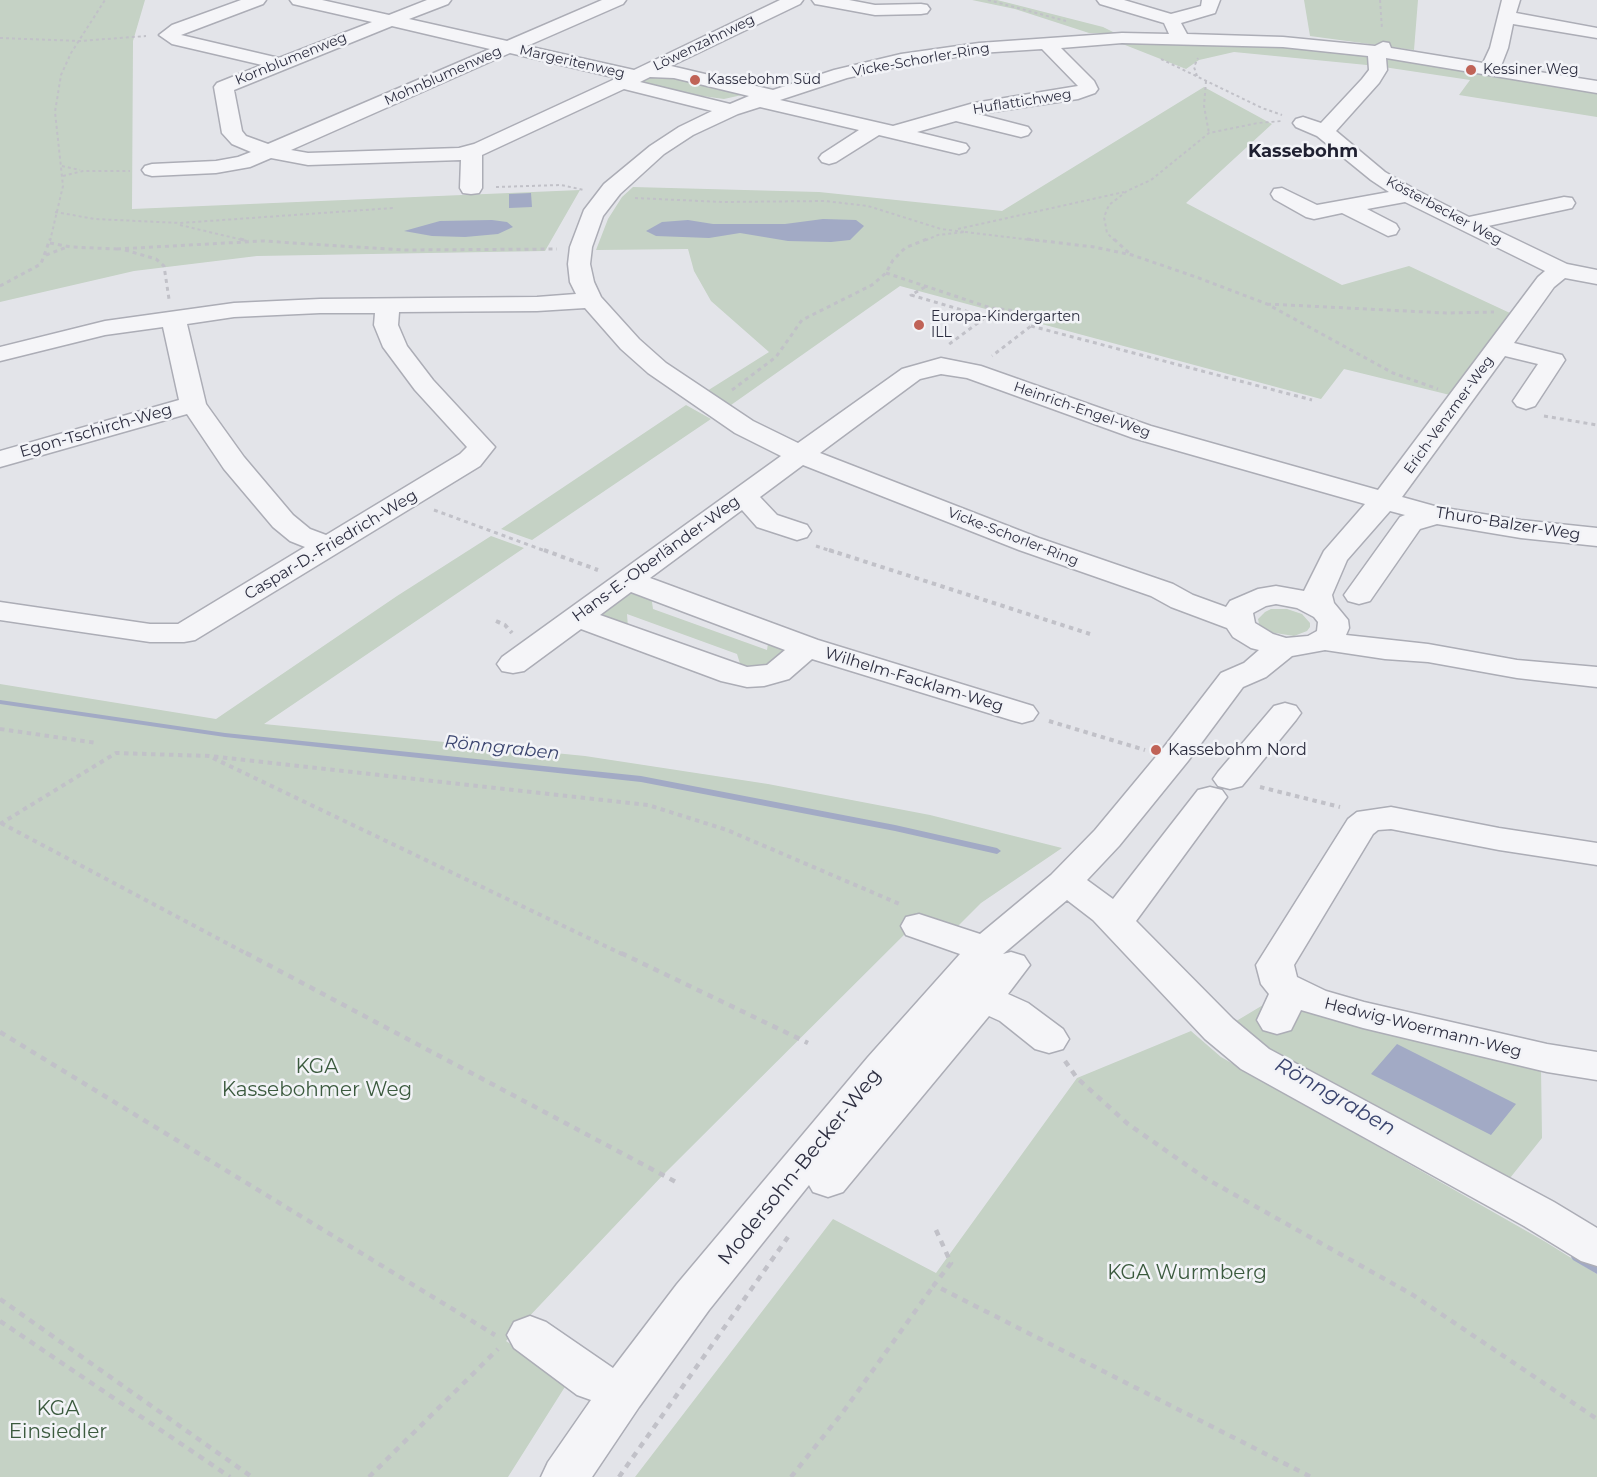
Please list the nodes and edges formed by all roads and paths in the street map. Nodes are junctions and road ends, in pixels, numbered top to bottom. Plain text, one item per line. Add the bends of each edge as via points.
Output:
1 (105, 0) edge
2 (257, 0) edge
3 (299, 0) edge
4 (442, 0) edge
5 (617, 0) edge
6 (794, 0) edge
7 (821, 0) edge
8 (988, 0) edge
9 (1106, 0) edge
10 (1211, 0) edge
11 (1380, 0) edge
12 (921, 9) dead end
13 (1509, 9) edge
14 (1171, 20) junction
15 (389, 21) junction
16 (1067, 22) dead end
17 (1597, 33) edge
18 (168, 35) junction
19 (0, 38) edge
20 (1180, 38) junction
21 (80, 41) junction
22 (1045, 42) junction
23 (508, 47) junction
24 (1381, 50) junction
25 (1155, 56) dead end
26 (279, 64) junction
27 (1490, 69) junction
28 (636, 75) junction
29 (1206, 80) junction
30 (1597, 87) edge
31 (763, 98) junction
32 (731, 110) junction
33 (954, 114) junction
34 (1299, 121) junction
35 (886, 130) junction
36 (1021, 131) dead end
37 (1324, 132) junction
38 (1209, 133) junction
39 (959, 148) dead end
40 (269, 152) junction
41 (472, 152) junction
42 (829, 158) dead end
43 (62, 166) junction
44 (152, 170) joint
45 (83, 171) junction
46 (63, 176) junction
47 (471, 188) joint
48 (590, 191) dead end
49 (1127, 191) junction
50 (1282, 194) dead end
51 (1408, 195) junction
52 (632, 198) dead end
53 (1564, 203) dead end
54 (1345, 206) junction
55 (1515, 207) dead end
56 (393, 208) dead end
57 (55, 212) junction
58 (1460, 221) junction
59 (164, 222) junction
60 (941, 229) junction
61 (957, 229) junction
62 (1388, 229) dead end
63 (965, 232) junction
64 (938, 235) junction
65 (252, 242) junction
66 (50, 243) junction
67 (71, 247) junction
68 (117, 249) junction
69 (558, 249) dead end
70 (46, 255) junction
71 (1132, 255) junction
72 (1560, 270) junction
73 (886, 273) junction
74 (1597, 277) edge
75 (0, 286) edge
76 (925, 286) junction
77 (591, 300) junction
78 (980, 304) junction
79 (1267, 304) junction
80 (387, 305) junction
81 (970, 312) junction
82 (1524, 312) junction
83 (173, 317) junction
84 (1031, 326) junction
85 (1498, 347) junction
86 (0, 354) edge
87 (924, 369) junction
88 (972, 371) junction
89 (729, 392) dead end
90 (1462, 396) junction
91 (1312, 400) dead end
92 (1526, 401) dead end
93 (193, 404) junction
94 (799, 454) junction
95 (0, 459) edge
96 (743, 495) junction
97 (405, 500) junction
98 (1384, 501) junction
99 (1436, 514) junction
100 (796, 531) joint
101 (1597, 537) edge
102 (328, 546) junction
103 (1334, 557) junction
104 (627, 580) junction
105 (1359, 595) dead end
106 (0, 611) edge
107 (1252, 612) junction
108 (578, 617) junction
109 (496, 621) dead end
110 (1325, 622) junction
111 (1090, 634) dead end
112 (807, 646) junction
113 (1286, 647) junction
114 (514, 651) joint
115 (1597, 677) edge
116 (1232, 680) junction
117 (1022, 713) joint
118 (1286, 713) dead end
119 (0, 729) edge
120 (97, 743) dead end
121 (1154, 753) dead end
122 (209, 756) junction
123 (1220, 788) junction
124 (1391, 818) junction
125 (1, 824) edge
126 (1597, 854) edge
127 (1064, 883) junction
128 (1116, 921) junction
129 (919, 926) joint
130 (998, 958) junction
131 (969, 992) junction
132 (0, 1032) edge
133 (1049, 1039) joint
134 (808, 1042) dead end
135 (1597, 1066) edge
136 (676, 1182) dead end
137 (794, 1228) dead end
138 (936, 1230) dead end
139 (1597, 1249) edge
140 (934, 1285) junction
141 (0, 1299) edge
142 (0, 1321) edge
143 (530, 1335) dead end
144 (621, 1393) junction
145 (1597, 1419) edge
146 (230, 1477) edge
147 (252, 1477) edge
148 (369, 1477) edge
149 (565, 1477) edge
150 (619, 1477) edge
151 (791, 1477) edge
152 (1311, 1477) edge

1 - 21 path
2 - 18 street
3 - 15 street, Margeritenweg
4 - 15 street, Kornblumenweg
5 - 23 street, Mohnblumenweg
6 - 28 street, Löwenzahnweg
7 - 12 street via 875,10
8 - 16 path
9 - 14 street
10 - 14 street via 1209,9
11 - 24 path
13 - 17 street
13 - 27 street
14 - 20 street
15 - 23 street, Margeritenweg
15 - 26 street, Kornblumenweg
18 - 21 path
18 - 26 street
19 - 21 path
20 - 22 street, Vicke-Schorler-Ring
20 - 24 street, Vicke-Schorler-Ring
21 - 43 path via 61,75 57,93 55,112
22 - 31 street, Vicke-Schorler-Ring via 901,60
22 - 33 street, Huflattichweg via 1088,89
23 - 28 street, Margeritenweg
23 - 40 street, Mohnblumenweg
24 - 27 street, Vicke-Schorler-Ring
24 - 37 street via 1376,59 1378,70 1369,83
25 - 29 path
26 - 40 street, Kornblumenweg via 223,89 232,133 239,140
27 - 30 street, Vicke-Schorler-Ring
28 - 31 street, Margeritenweg via 674,72
28 - 32 street, Margeritenweg via 631,85
28 - 41 street, Kornblumenweg
29 - 34 path via 1262,108
29 - 38 path via 1204,106
31 - 32 street, Vicke-Schorler-Ring
31 - 35 street, Huflattichweg
32 - 77 street, Vicke-Schorler-Ring via 670,141 602,200 592,215 579,264
33 - 35 street, Huflattichweg
33 - 36 street
34 - 37 street, Kösterbecker Weg
34 - 38 path via 1258,123
35 - 39 street, Huflattichweg
35 - 42 street, Huflattichweg
37 - 51 street, Kösterbecker Weg
38 - 49 path via 1151,180
40 - 41 street, Kornblumenweg via 330,160
40 - 44 street via 226,166
41 - 47 street
43 - 45 path
43 - 46 path
44 - 45 path
45 - 46 path
46 - 57 path
47 - 48 path via 561,185
49 - 61 path
49 - 71 path via 1109,205 1104,217 1107,233
50 - 54 street via 1314,212
51 - 54 street
51 - 58 street, Kösterbecker Weg
52 - 60 path via 825,201 868,206
53 - 58 street
54 - 62 street
55 - 58 street
56 - 59 path
57 - 59 path via 95,219
57 - 66 path
58 - 72 street, Kösterbecker Weg
59 - 65 path
60 - 61 path
60 - 64 path
61 - 63 path
63 - 64 path
63 - 71 path
64 - 73 path via 905,248
65 - 68 path
65 - 69 path via 405,250
66 - 67 path
66 - 70 path
67 - 68 path
67 - 70 path
68 - 83 path via 156,259 164,266
70 - 75 path via 41,264
71 - 79 path
72 - 74 street, Kösterbecker Weg
72 - 82 street, Erich-Venzmer-Weg
73 - 76 path
73 - 89 path via 872,285 802,320 776,357
76 - 78 path
76 - 81 path via 911,295
77 - 80 street
77 - 94 street, Vicke-Schorler-Ring via 630,344 694,395 744,427
78 - 81 path
78 - 84 path via 1034,313
79 - 82 path via 1446,313
79 - 90 path via 1393,373
80 - 83 street via 278,307
80 - 97 street, Caspar-D.-Friedrich-Weg via 386,325 395,347 424,385 482,447 470,460
81 - 87 path via 986,317 935,354
82 - 85 street, Erich-Venzmer-Weg
83 - 86 street via 105,328
83 - 93 street
84 - 88 path
84 - 91 path
85 - 90 street, Erich-Venzmer-Weg
85 - 92 street via 1553,360
87 - 88 street, Heinrich-Engel-Weg via 941,366
87 - 94 street, Heinrich-Engel-Weg via 911,374
88 - 98 street, Heinrich-Engel-Weg via 1142,432
90 - 98 street, Erich-Venzmer-Weg
93 - 95 street, Egon-Tschirch-Weg
93 - 102 street via 234,463 283,521 300,535
94 - 96 street, Hans-E.-Oberländer-Weg
94 - 107 street, Vicke-Schorler-Ring via 1029,544 1162,590 1182,601
96 - 100 street via 767,521
96 - 104 street, Hans-E.-Oberländer-Weg
97 - 102 street, Caspar-D.-Friedrich-Weg
97 - 104 path
98 - 99 street, Thuro-Balzer-Weg
98 - 103 street, Erich-Venzmer-Weg
99 - 101 street, Thuro-Balzer-Weg
99 - 105 street via 1410,523
100 - 111 path via 788,537
102 - 106 street, Caspar-D.-Friedrich-Weg via 184,633 150,633
103 - 107 street, Erich-Venzmer-Weg
103 - 110 street, Erich-Venzmer-Weg via 1317,595
104 - 108 street, Hans-E.-Oberländer-Weg
104 - 112 street, Wilhelm-Facklam-Weg
107 - 110 street, Vicke-Schorler-Ring via 1292,597
107 - 113 street, Vicke-Schorler-Ring via 1262,641
107 - 116 street via 1233,663
108 - 112 street, Wilhelm-Facklam-Weg via 747,677 778,672
108 - 114 street, Hans-E.-Oberländer-Weg
109 - 114 path via 511,630
110 - 113 street, Vicke-Schorler-Ring via 1311,645
110 - 115 street, Vicke-Schorler-Ring via 1385,650
112 - 117 street, Wilhelm-Facklam-Weg
113 - 116 street via 1255,670
116 - 127 street via 1107,838
117 - 121 path
118 - 123 street
119 - 120 path
122 - 125 path via 116,753
122 - 129 path via 648,806 727,830 924,915
122 - 134 path
123 - 124 path via 1307,800
123 - 128 street
124 - 126 street, Hedwig-Woermann-Weg
124 - 135 street, Hedwig-Woermann-Weg via 1369,820 1360,826 1275,965 1283,1005 1312,1000 1547,1058
125 - 136 path
127 - 128 street via 1085,894
127 - 130 street
128 - 139 street via 1219,1029 1256,1059
129 - 130 street
130 - 131 street, Modersohn-Becker-Weg
131 - 133 street via 1014,1012
131 - 144 street, Modersohn-Becker-Weg via 827,1181 693,1297
132 - 148 path via 506,1342
133 - 145 path via 1077,1078 1128,1124 1205,1178 1413,1295
137 - 150 path
138 - 140 path via 951,1263
140 - 151 path
140 - 152 path
141 - 147 path
142 - 146 path
143 - 144 street via 594,1381
144 - 149 street, Modersohn-Becker-Weg

